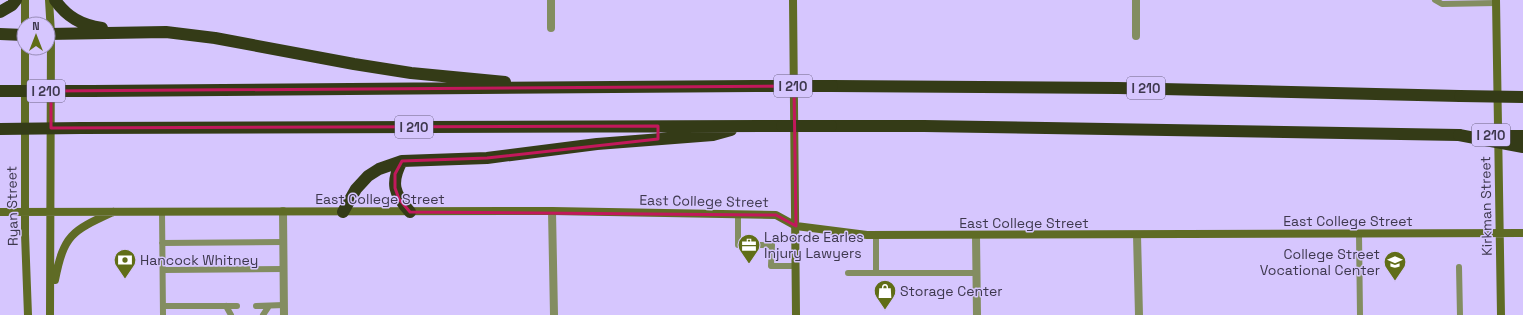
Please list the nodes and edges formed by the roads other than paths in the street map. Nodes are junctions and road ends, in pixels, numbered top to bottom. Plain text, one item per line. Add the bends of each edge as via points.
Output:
1 (16, 0) edge
2 (25, 0) edge
3 (49, 0) edge
4 (55, 0) edge
5 (551, 0) edge
6 (793, 0) edge
7 (1136, 0) edge
8 (1435, 0) edge
9 (1496, 2) edge
10 (0, 12) edge
11 (25, 16) edge
12 (49, 16) edge
13 (551, 28) dead end
14 (131, 31) junction
15 (0, 34) edge
16 (56, 34) edge
17 (16, 35) edge
18 (1136, 36) dead end
19 (24, 56) edge
20 (49, 56) edge
21 (578, 88) junction
22 (0, 91) edge
23 (1523, 97) edge
24 (751, 126) junction
25 (0, 128) edge
26 (1459, 135) junction
27 (1523, 136) edge
28 (1523, 147) edge
29 (402, 161) junction
30 (51, 211) junction
31 (116, 211) junction
32 (162, 211) junction
33 (283, 211) junction
34 (552, 211) junction
35 (0, 212) edge
36 (25, 212) junction
37 (343, 212) junction
38 (410, 212) junction
39 (738, 215) junction
40 (796, 226) junction
41 (1500, 233) junction
42 (1523, 233) edge
43 (1359, 234) junction
44 (876, 235) junction
45 (1137, 235) junction
46 (976, 236) junction
47 (283, 242) junction
48 (162, 243) junction
49 (796, 266) junction
50 (1459, 267) dead end
51 (283, 269) junction
52 (162, 270) junction
53 (848, 273) dead end
54 (876, 273) junction
55 (977, 273) junction
56 (51, 296) junction
57 (284, 305) junction
58 (163, 306) junction
59 (226, 306) junction
60 (237, 306) dead end
61 (256, 306) dead end
62 (269, 306) junction
63 (28, 315) edge
64 (50, 315) edge
65 (163, 315) edge
66 (231, 315) edge
67 (263, 315) edge
68 (284, 315) edge
69 (554, 315) edge
70 (796, 315) edge
71 (977, 315) edge
72 (1139, 315) edge
73 (1360, 315) edge
74 (1460, 315) edge
75 (1501, 315) edge

1 - 10 highway
2 - 11 main road, Ryan Street
3 - 12 main road
4 - 14 highway via 64,12 76,21 94,27
5 - 13 street
6 - 40 main road
7 - 18 street
8 - 9 lane via 1442,4
9 - 41 main road, Kirkman Street
14 - 16 highway
14 - 21 highway via 215,38 411,73
15 - 17 highway
19 - 36 main road, Ryan Street
20 - 30 main road
21 - 22 highway, I 210, bridge
21 - 23 highway, I 210, bridge via 1118,88
24 - 25 highway, I 210, bridge
24 - 26 highway, I 210, bridge
24 - 29 highway via 713,135 597,144 487,158
26 - 27 highway, I 210, bridge
26 - 28 highway, bridge
29 - 37 highway via 368,176 356,189
29 - 38 highway via 395,174 395,188 399,199
30 - 31 main road, East College Street
30 - 36 main road, East College Street
30 - 56 main road
31 - 32 main road, East College Street
31 - 56 main road via 77,230 67,240 60,254
32 - 33 main road, East College Street
32 - 48 lane
33 - 37 main road, East College Street
33 - 47 street
34 - 38 main road, East College Street
34 - 39 main road, East College Street
34 - 69 street
35 - 36 main road, East College Street
36 - 63 main road, Ryan Street
37 - 38 main road, East College Street
39 - 40 main road, East College Street via 776,215
39 - 49 lane via 738,245 772,245 772,266
40 - 44 main road, East College Street
40 - 49 main road
41 - 42 main road, East College Street
41 - 43 main road, East College Street
41 - 75 main road, Kirkman Street
43 - 45 main road, East College Street
43 - 73 lane
44 - 46 main road, East College Street
44 - 54 lane
45 - 46 main road, East College Street
45 - 72 street
46 - 55 street
47 - 48 lane
47 - 51 street
48 - 52 lane
49 - 70 main road
50 - 74 lane
51 - 52 lane
51 - 57 street
52 - 58 lane
53 - 54 lane
54 - 55 lane
55 - 71 street
56 - 64 main road
57 - 62 lane
57 - 68 street
58 - 59 lane
58 - 65 lane
59 - 60 lane
59 - 66 lane
61 - 62 lane
62 - 67 lane

